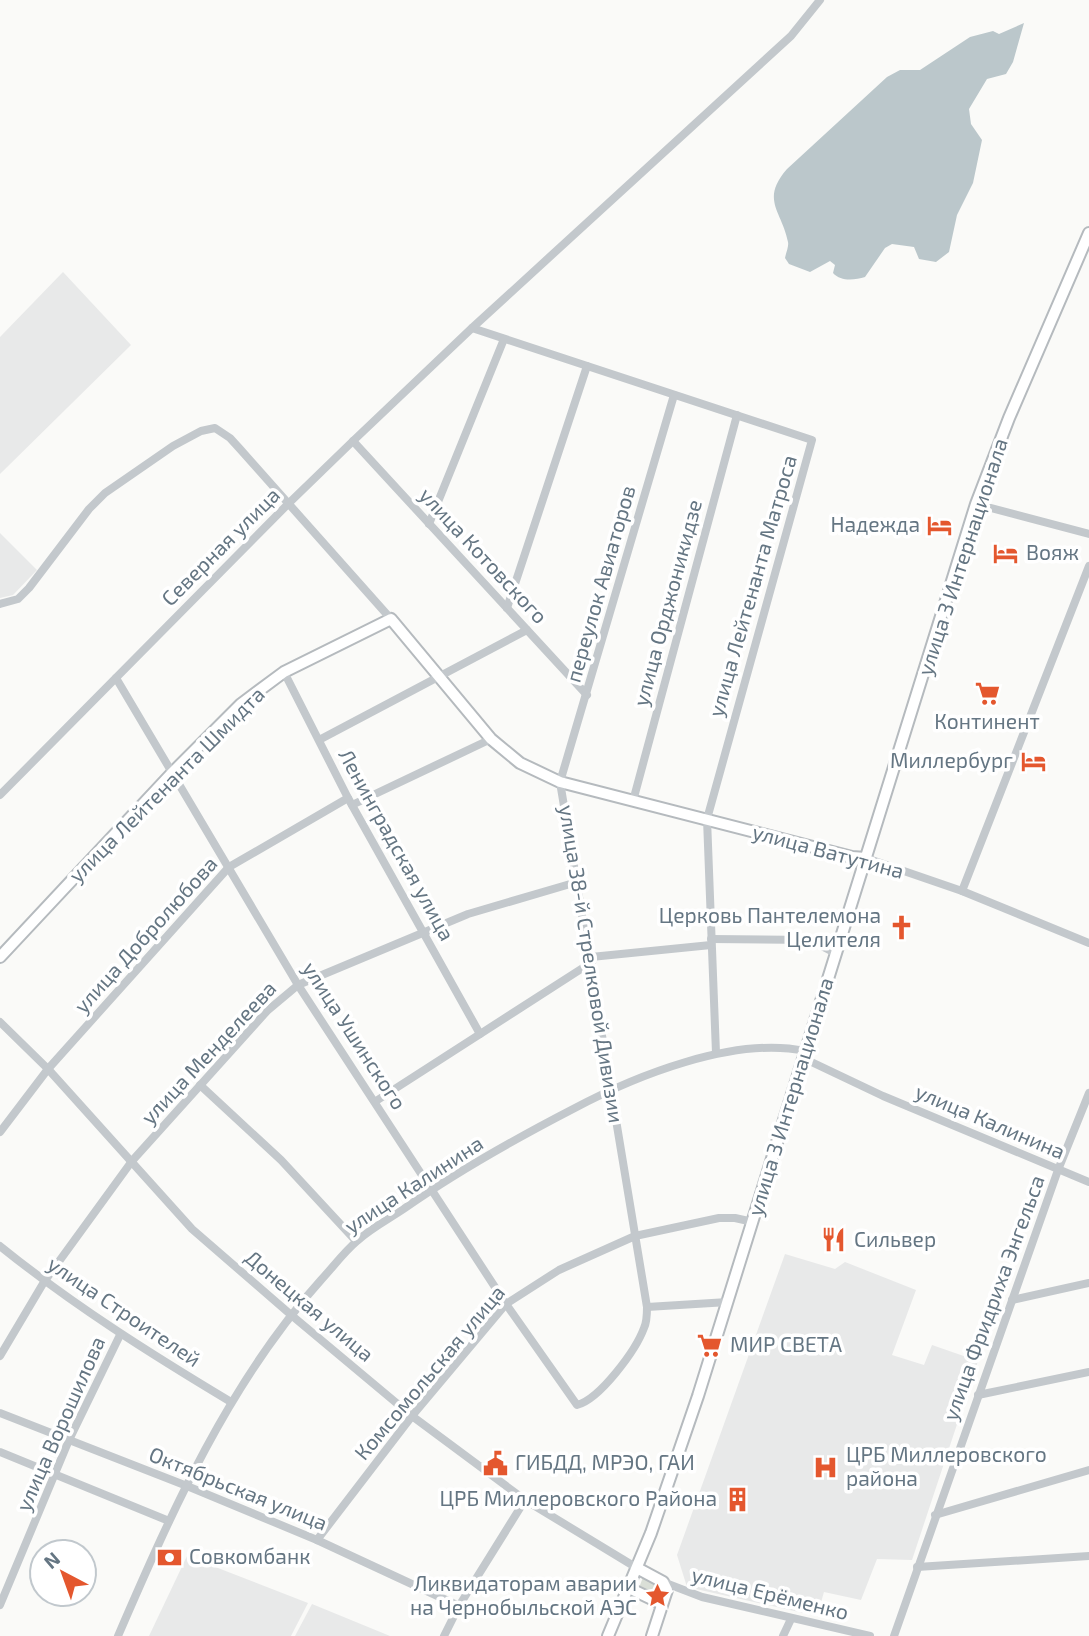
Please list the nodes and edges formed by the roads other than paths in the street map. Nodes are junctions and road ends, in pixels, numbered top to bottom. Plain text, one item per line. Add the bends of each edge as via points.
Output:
1 (820, 0) edge
2 (1089, 233) edge
3 (472, 328) junction
4 (504, 339) junction
5 (587, 366) junction
6 (674, 395) junction
7 (737, 415) junction
8 (353, 441) junction
9 (288, 504) junction
10 (976, 504) junction
11 (429, 524) junction
12 (1089, 534) edge
13 (1089, 566) edge
14 (0, 604) edge
15 (507, 608) junction
16 (391, 619) junction
17 (527, 630) junction
18 (284, 672) junction
19 (439, 676) junction
20 (116, 678) junction
21 (587, 695) junction
22 (491, 739) junction
23 (319, 740) junction
24 (173, 772) junction
25 (560, 782) junction
26 (0, 795) edge
27 (350, 801) junction
28 (633, 801) junction
29 (707, 819) junction
30 (866, 858) junction
31 (229, 867) junction
32 (578, 882) junction
33 (962, 891) junction
34 (424, 932) junction
35 (711, 942) junction
36 (1089, 943) edge
37 (835, 953) junction
38 (0, 957) edge
39 (591, 959) junction
40 (298, 985) junction
41 (0, 1022) edge
42 (480, 1034) junction
43 (716, 1053) junction
44 (804, 1054) junction
45 (48, 1069) junction
46 (200, 1085) junction
47 (610, 1089) junction
48 (1089, 1093) edge
49 (376, 1101) junction
50 (0, 1132) edge
51 (132, 1161) junction
52 (1058, 1170) junction
53 (1089, 1182) edge
54 (432, 1189) junction
55 (753, 1222) junction
56 (635, 1236) junction
57 (356, 1241) junction
58 (0, 1246) edge
59 (44, 1282) junction
60 (1089, 1283) edge
61 (1012, 1300) junction
62 (728, 1302) junction
63 (506, 1304) junction
64 (647, 1307) junction
65 (290, 1314) junction
66 (120, 1335) junction
67 (0, 1356) edge
68 (1089, 1372) edge
69 (978, 1395) junction
70 (230, 1402) junction
71 (0, 1413) edge
72 (412, 1416) junction
73 (69, 1440) junction
74 (0, 1452) edge
75 (1089, 1470) edge
76 (55, 1476) junction
77 (187, 1486) junction
78 (525, 1500) junction
79 (935, 1515) junction
80 (169, 1521) junction
81 (317, 1540) junction
82 (1089, 1556) edge
83 (917, 1567) junction
84 (637, 1568) junction
85 (631, 1584) junction
86 (667, 1590) junction
87 (0, 1605) edge
88 (459, 1606) junction
89 (790, 1619) junction
90 (118, 1636) edge
91 (444, 1636) edge
92 (608, 1636) edge
93 (652, 1636) edge
94 (783, 1636) edge
95 (870, 1636) edge
96 (894, 1636) edge

1 - 3 street, Северная улица via 771,55
2 - 10 main road, улица 3 Интернационала
3 - 4 street, улица Лейтенанта Матроса
3 - 8 street, Северная улица
4 - 5 street, улица Лейтенанта Матроса
4 - 11 street
5 - 6 street, улица Лейтенанта Матроса
5 - 15 street
6 - 7 street, улица Лейтенанта Матроса
6 - 21 street, переулок Авиаторов
7 - 28 street, улица Орджоникидзе
7 - 29 street, улица Лейтенанта Матроса via 812,440
8 - 9 street, Северная улица
8 - 11 street, улица Котовского
9 - 14 street, улица 38-й Стрелковой Дивизии via 235,443 215,428 201,431 105,493 29,588 18,599
9 - 16 street, улица 38-й Стрелковой Дивизии
9 - 20 street, Северная улица
10 - 12 street
10 - 30 main road, улица 3 Интернационала
11 - 15 street, улица Котовского
13 - 33 street
15 - 17 street, улица Котовского
16 - 18 main road, улица Лейтенанта Шмидта
16 - 19 main road, улица 38-й Стрелковой Дивизии
17 - 19 street
17 - 21 street, улица Котовского
18 - 23 street, Ленинградская улица
18 - 24 main road, улица Лейтенанта Шмидта via 241,704
19 - 22 main road, улица 38-й Стрелковой Дивизии
19 - 23 street
20 - 24 street, улица Ушинского
20 - 26 street, Северная улица
21 - 25 street, переулок Авиаторов
22 - 25 main road, улица 38-й Стрелковой Дивизии via 520,763
22 - 27 street, улица Добролюбова
23 - 27 street, Ленинградская улица
24 - 31 street, улица Ушинского
24 - 38 main road, улица Лейтенанта Шмидта
25 - 28 main road, улица Ватутина
25 - 32 street, улица 38-й Стрелковой Дивизии
27 - 31 street, улица Добролюбова
27 - 34 street, Ленинградская улица
28 - 29 main road, улица Ватутина
29 - 30 main road, улица Ватутина
29 - 35 street, улица Лейтенанта Матроса
30 - 33 street, улица Ватутина
30 - 37 main road, улица 3 Интернационала
31 - 40 street, улица Ушинского
31 - 45 street, улица Добролюбова
32 - 34 street, улица Менделеева via 468,914
32 - 39 street, улица 38-й Стрелковой Дивизии
33 - 36 street, улица Ватутина
34 - 40 street, улица Менделеева
34 - 42 street, Ленинградская улица
35 - 37 street via 810,940
35 - 39 street
35 - 43 street, улица Лейтенанта Матроса
37 - 44 main road, улица 3 Интернационала
39 - 42 street
39 - 47 street, улица 38-й Стрелковой Дивизии
40 - 46 street, улица Менделеева via 267,1011
40 - 49 street, улица Ушинского
41 - 45 street, Донецкая улица
42 - 49 street
43 - 44 street, улица Калинина via 784,1048
43 - 47 street, улица Калинина
44 - 52 street, улица Калинина via 883,1096
44 - 55 main road, улица 3 Интернационала
45 - 50 street, улица Добролюбова
45 - 51 street, Донецкая улица
46 - 51 street, улица Менделеева
46 - 57 street via 281,1160
47 - 54 street, улица Калинина
47 - 56 street, улица 38-й Стрелковой Дивизии
48 - 52 street, улица Фридриха Энгельса
49 - 54 street, улица Ушинского
51 - 59 street, улица Менделеева
51 - 65 street, Донецкая улица via 192,1229
52 - 53 street, улица Калинина
52 - 61 street, улица Фридриха Энгельса
54 - 57 street, улица Калинина
54 - 63 street, улица Ушинского
55 - 56 street, Комсомольская улица via 719,1218
55 - 62 main road, улица 3 Интернационала
56 - 63 street, Комсомольская улица via 559,1270
56 - 64 street, улица 38-й Стрелковой Дивизии
57 - 65 street, улица Калинина
58 - 59 street, улица Строителей
59 - 66 street, улица Строителей
59 - 67 street, улица Менделеева
60 - 61 street
61 - 69 street, улица Фридриха Энгельса
62 - 64 street
62 - 84 main road, улица 3 Интернационала
63 - 64 street, улица Ушинского via 577,1405 586,1403 607,1383 626,1358 645,1326
63 - 72 street, Комсомольская улица
65 - 70 street, улица Калинина
65 - 72 street, Донецкая улица
66 - 70 street, улица Строителей
66 - 73 street, улица Ворошилова
68 - 69 street
69 - 79 street, улица Фридриха Энгельса
70 - 77 street, улица Калинина
71 - 73 street, Октябрьская улица
72 - 78 street, Донецкая улица
72 - 81 street, Комсомольская улица
73 - 76 street, улица Ворошилова
73 - 77 street, Октябрьская улица
74 - 76 street
75 - 79 street
76 - 80 street
76 - 87 street, улица Ворошилова
77 - 80 street, улица Калинина
77 - 81 street, Октябрьская улица
78 - 84 street, Донецкая улица
78 - 88 street
79 - 83 street, улица Фридриха Энгельса
80 - 90 street, улица Калинина
81 - 88 street, Октябрьская улица
82 - 83 street
83 - 96 street, улица Фридриха Энгельса
84 - 85 main road, улица 3 Интернационала
84 - 86 main road
85 - 86 main road via 633,1590 658,1602
85 - 92 main road, улица 3 Интернационала
86 - 89 street, улица Ерёменко
86 - 93 main road
88 - 91 street
89 - 94 street
89 - 95 street, улица Ерёменко

